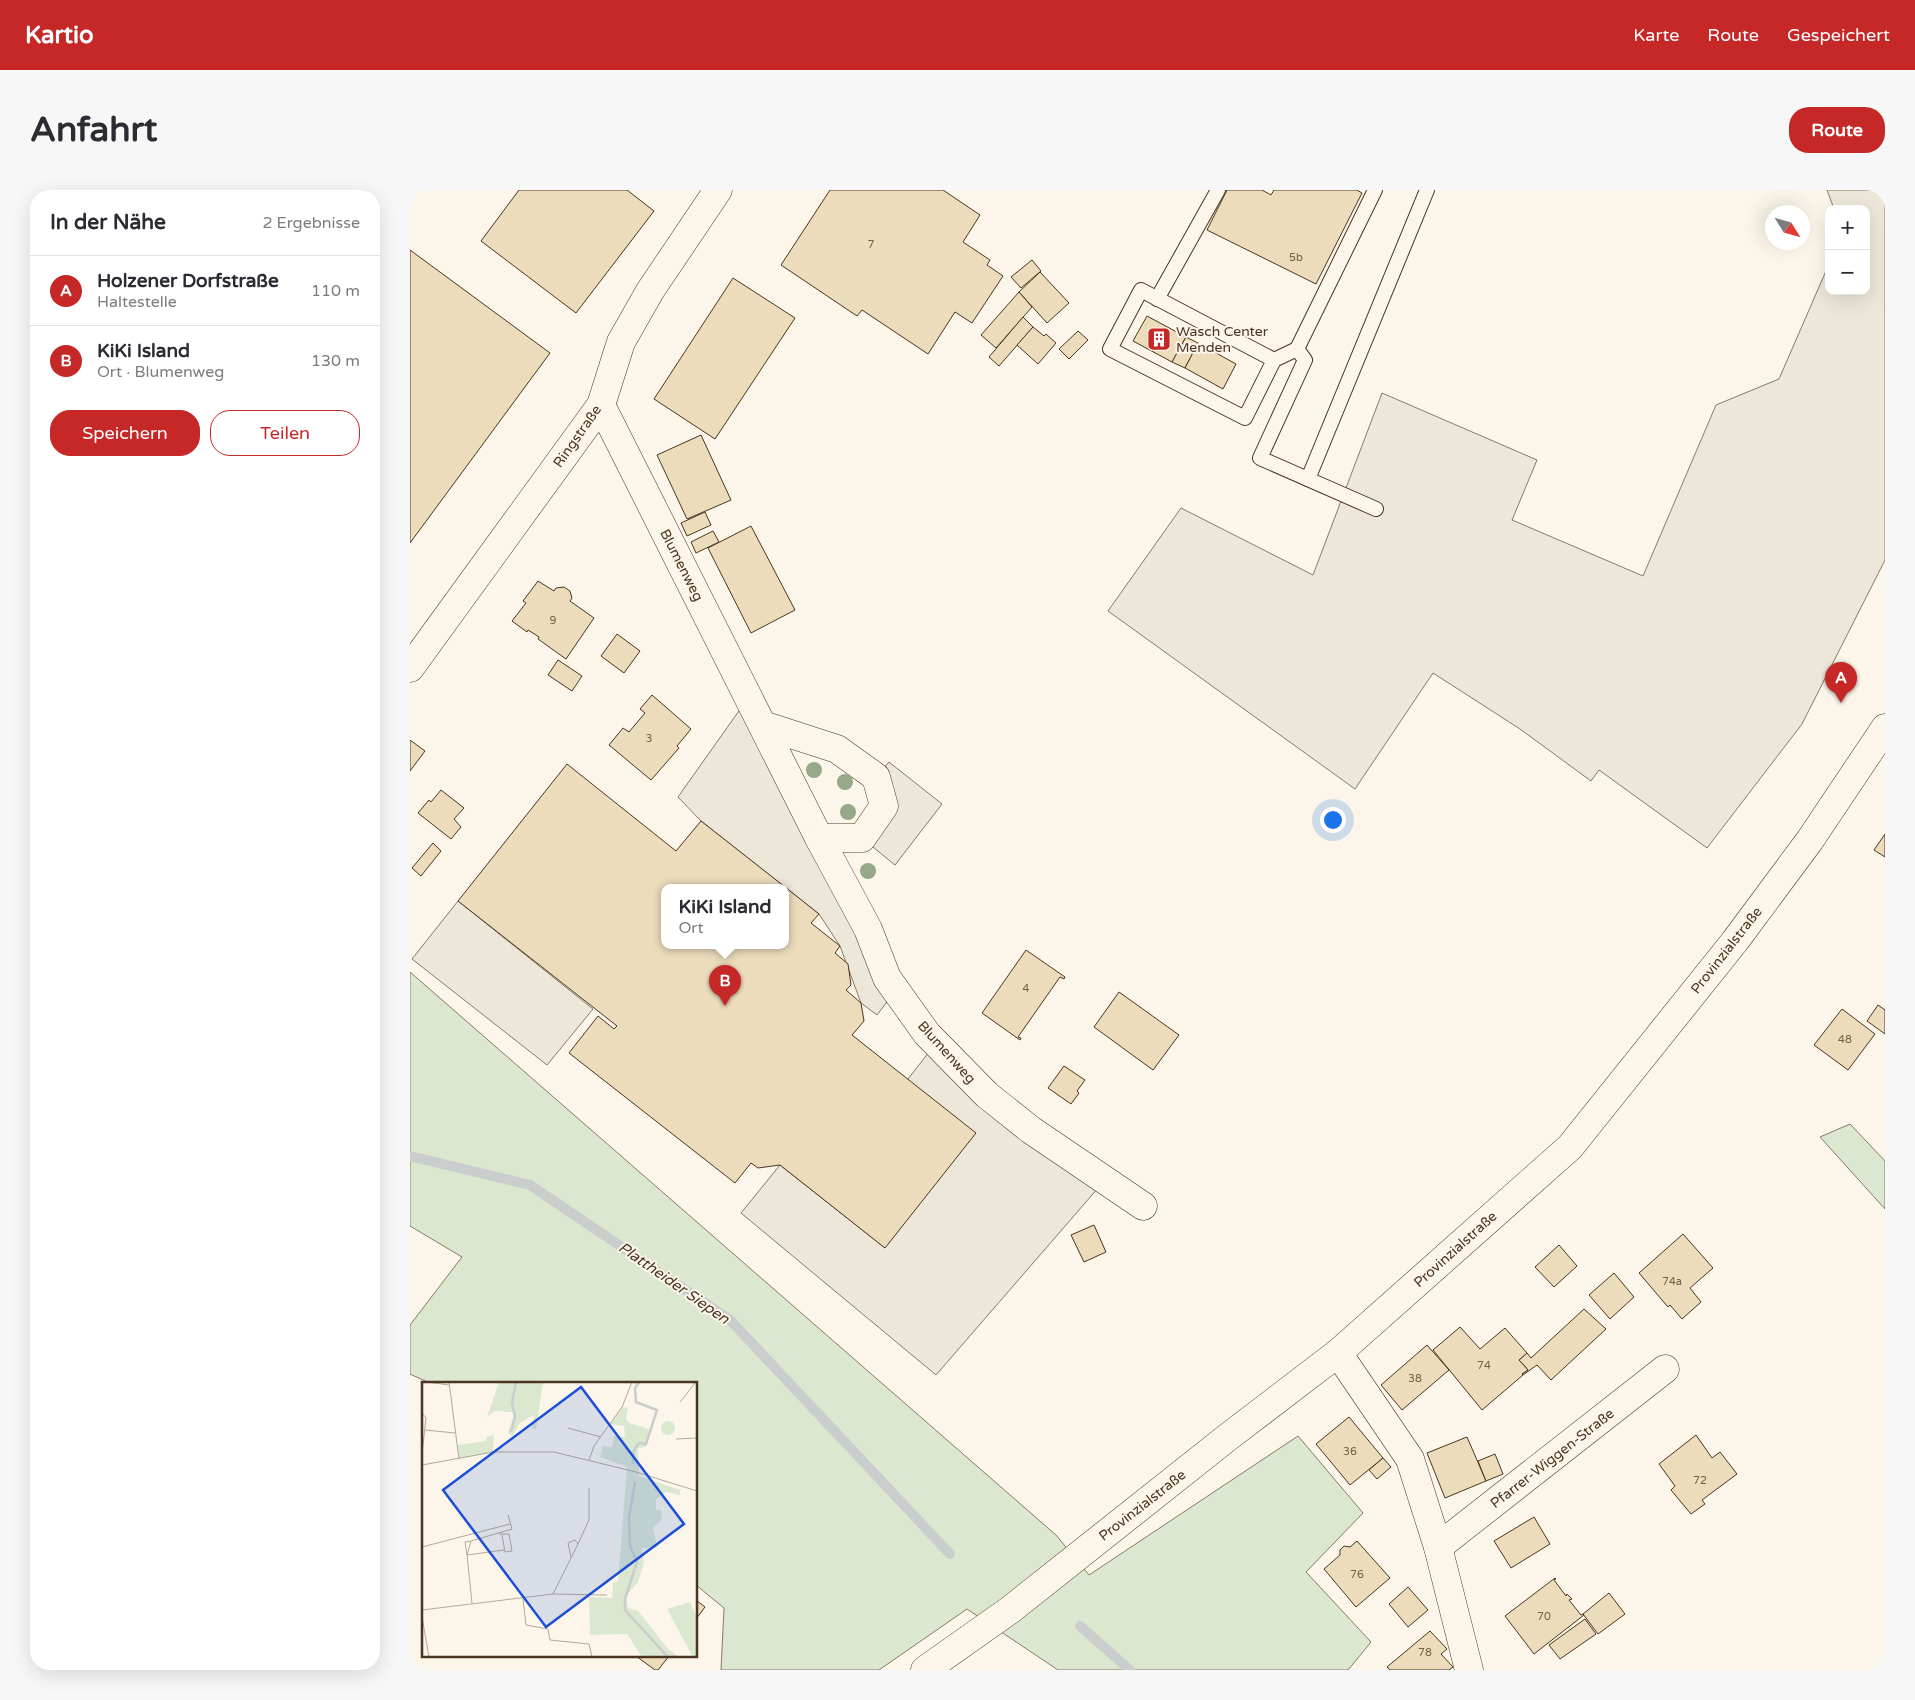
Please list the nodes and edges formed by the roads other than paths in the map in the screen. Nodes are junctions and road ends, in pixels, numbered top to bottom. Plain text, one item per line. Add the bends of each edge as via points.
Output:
1 (718, 190) edge
2 (1218, 190) edge
3 (1375, 190) edge
4 (1427, 190) edge
5 (1157, 299) junction
6 (1297, 349) junction
7 (1274, 360) junction
8 (601, 405) junction
9 (1308, 479) junction
10 (1376, 509) dead end
11 (410, 668) edge
12 (763, 725) junction
13 (1885, 728) edge
14 (819, 838) junction
15 (1143, 1206) dead end
16 (1338, 1353) junction
17 (1665, 1369) dead end
18 (1438, 1547) junction
19 (925, 1670) edge
20 (1469, 1670) edge

1 - 8 street, Ringstraße via 650,291 621,342
2 - 5 lane
3 - 6 lane
4 - 9 lane
5 - 7 lane
5 - 7 lane via 1140,290 1110,349 1245,418
6 - 7 lane
6 - 9 lane via 1305,360 1260,458
8 - 11 street, Ringstraße
8 - 12 street, Blumenweg
9 - 10 lane
12 - 14 street, Blumenweg
12 - 14 street via 837,749 876,777 884,806 862,838
13 - 16 street, Provinzialstraße via 1810,840 1741,933 1570,1147
14 - 15 street, Blumenweg via 868,929 887,978 927,1034 987,1094 1030,1130
16 - 18 street via 1410,1459
16 - 19 street, Provinzialstraße via 1010,1610
17 - 18 street, Pfarrer-Wiggen-Straße
18 - 20 street

